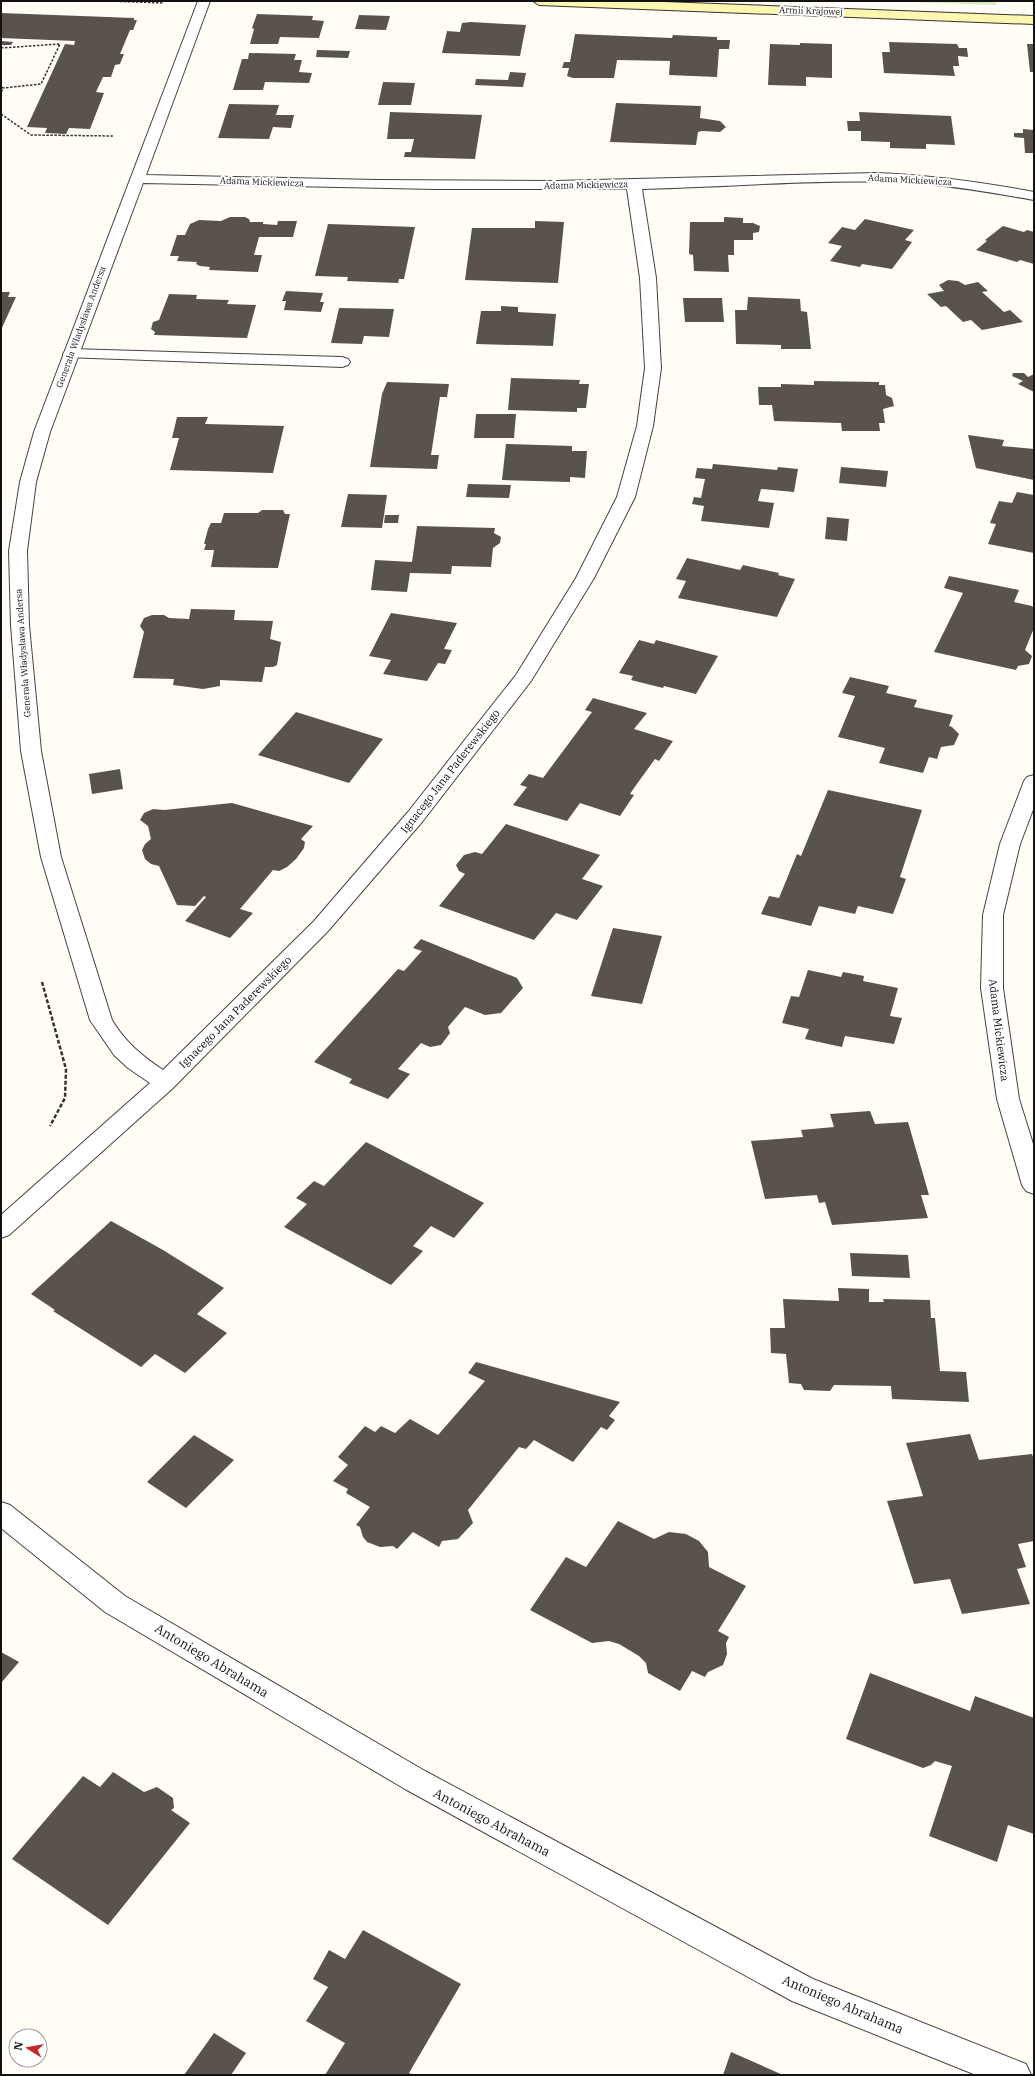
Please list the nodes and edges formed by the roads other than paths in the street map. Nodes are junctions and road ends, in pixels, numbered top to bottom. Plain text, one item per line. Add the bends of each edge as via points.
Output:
1 (204, 1) edge
2 (539, 1) edge
3 (1034, 20) edge
4 (137, 179) junction
5 (634, 185) junction
6 (1034, 196) edge
7 (71, 354) junction
8 (342, 362) dead end
9 (1034, 781) edge
10 (165, 1082) junction
11 (1034, 1184) edge
12 (1, 1229) edge
13 (1, 1513) edge
14 (1015, 2075) edge

1 - 4 street, Generała Władysława Andersa
2 - 3 street, Armii Krajowej
4 - 5 street, Adama Mickiewicza via 377,186
4 - 7 street, Generała Władysława Andersa
5 - 6 street, Adama Mickiewicza via 849,178 912,179 958,182
5 - 10 street, Ignacego Jana Paderewskiego via 648,278 653,368 645,426 626,497 585,578 524,677 416,817 321,926
7 - 8 street
7 - 10 street, Generała Władysława Andersa via 42,432 28,482 18,551 20,625 31,751 52,856 101,1020 114,1043 129,1059
9 - 11 street, Adama Mickiewicza via 1010,844 993,915 992,988 1008,1099
10 - 12 street, Ignacego Jana Paderewskiego
13 - 14 street, Antoniego Abrahama via 115,1604 415,1780 803,1990

